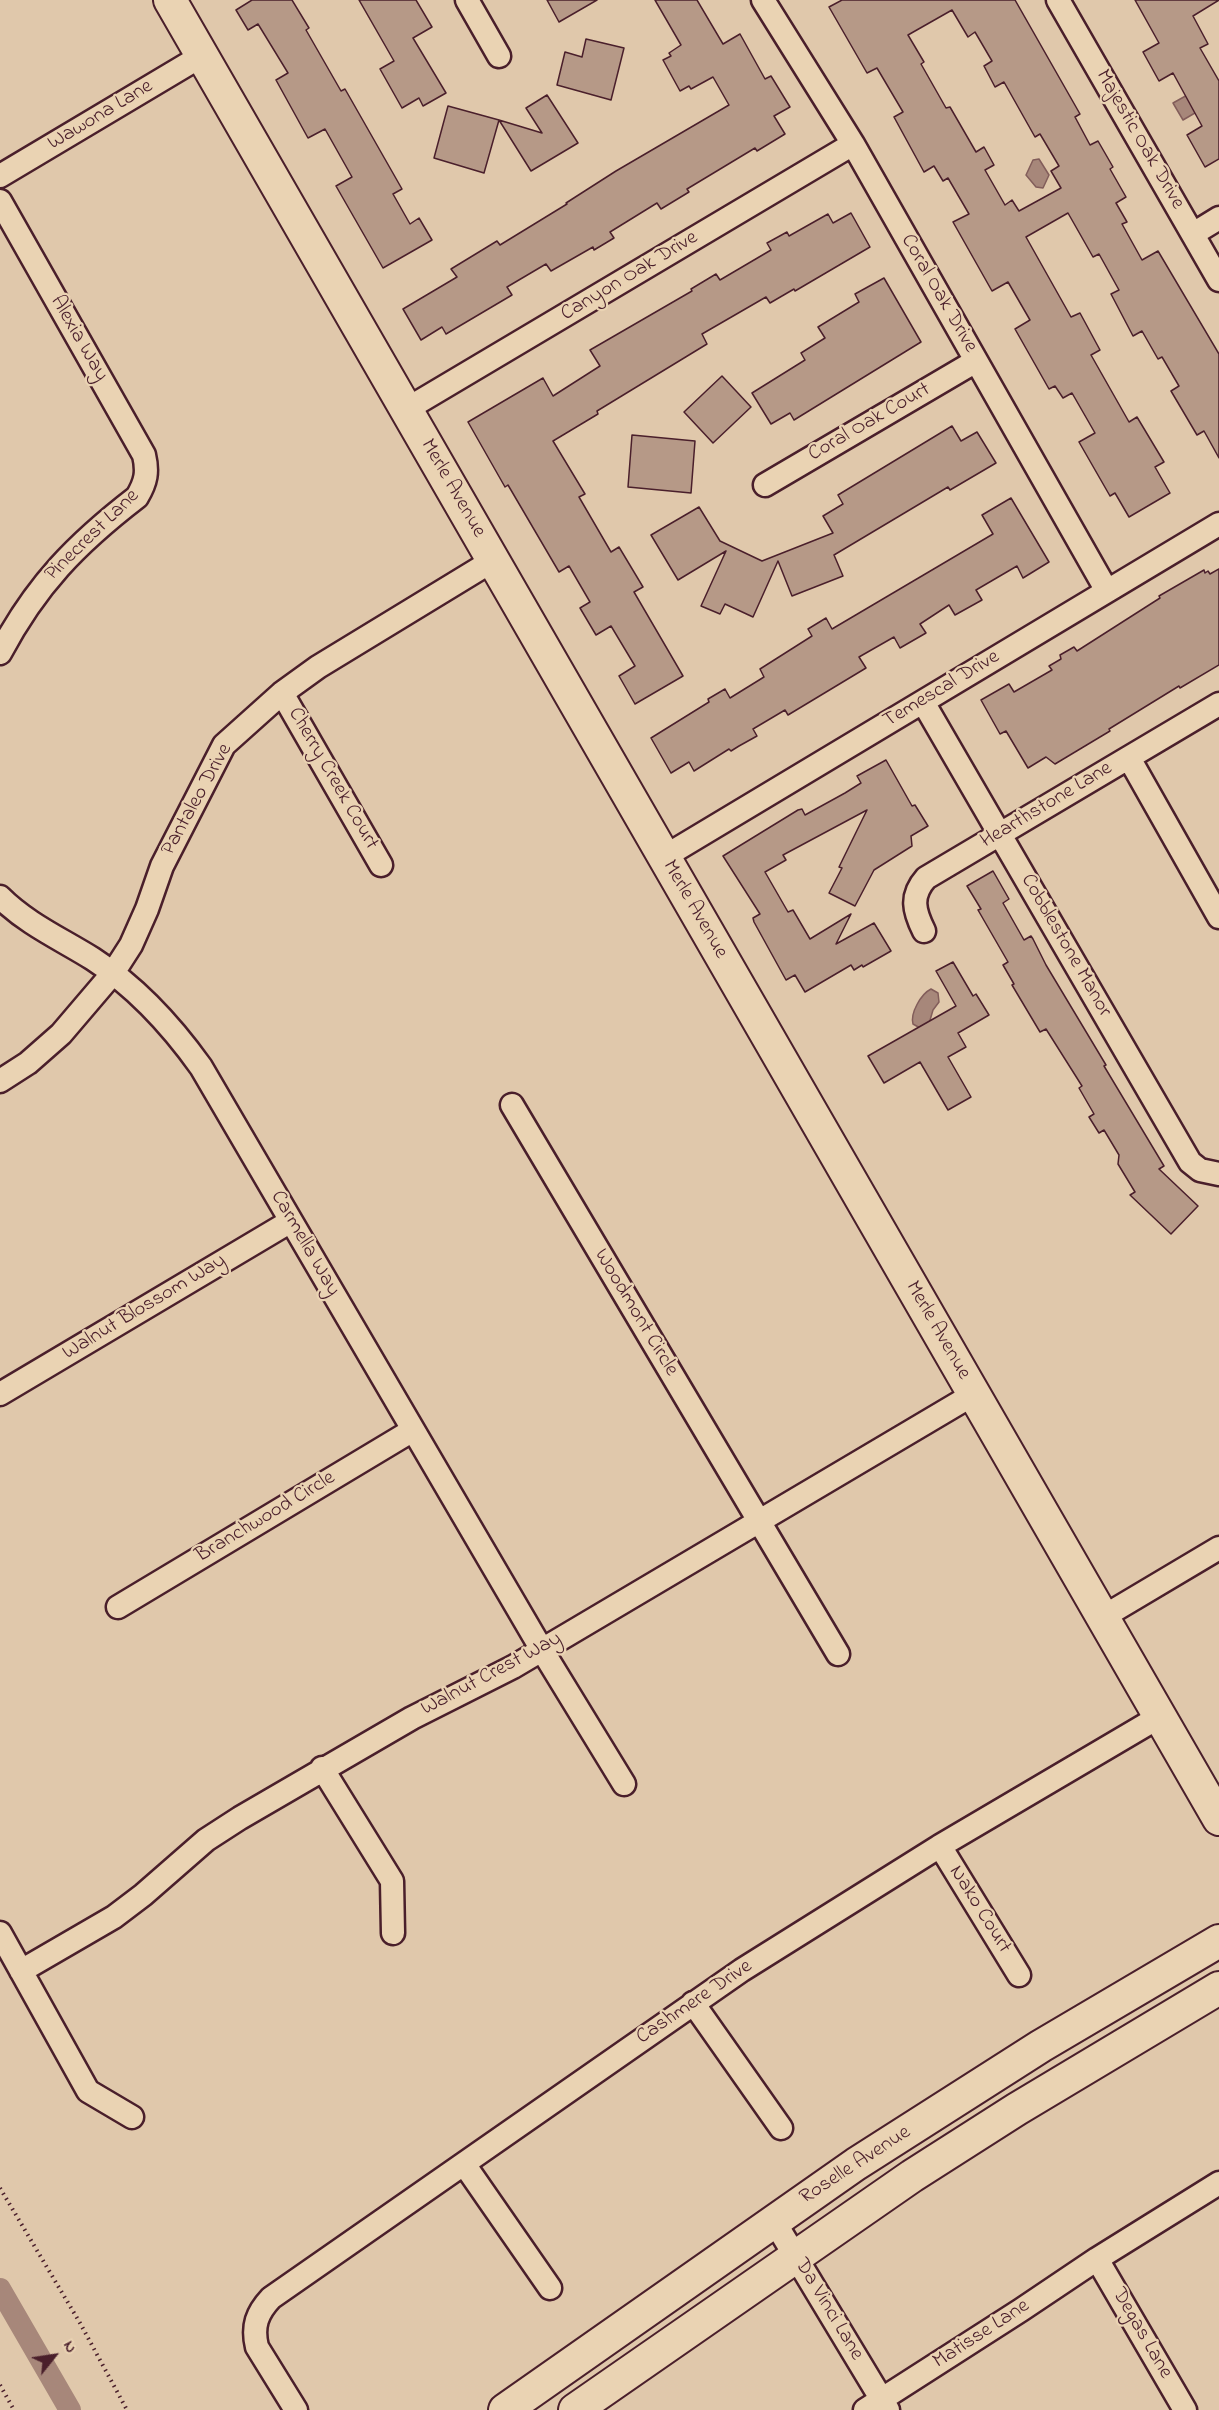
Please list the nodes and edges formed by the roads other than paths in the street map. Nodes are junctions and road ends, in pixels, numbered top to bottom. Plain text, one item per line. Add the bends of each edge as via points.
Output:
1 (170, 0) edge
2 (467, 0) edge
3 (763, 0) edge
4 (1058, 0) edge
5 (203, 55) junction
6 (499, 56) dead end
7 (853, 144) junction
8 (0, 176) edge
9 (0, 201) edge
10 (1219, 218) edge
11 (1193, 234) junction
12 (1219, 280) edge
13 (976, 361) junction
14 (407, 410) junction
15 (146, 480) joint
16 (765, 485) dead end
17 (1219, 524) edge
18 (492, 561) junction
19 (1107, 591) junction
20 (0, 653) edge
21 (282, 693) junction
22 (923, 702) junction
23 (1219, 704) edge
24 (1129, 758) junction
25 (1000, 834) junction
26 (664, 857) junction
27 (381, 865) dead end
28 (0, 897) edge
29 (1219, 917) edge
30 (924, 931) dead end
31 (113, 974) junction
32 (0, 1081) edge
33 (512, 1105) dead end
34 (1219, 1174) edge
35 (291, 1221) junction
36 (0, 1394) edge
37 (974, 1394) junction
38 (413, 1430) junction
39 (759, 1521) junction
40 (1219, 1548) edge
41 (118, 1607) dead end
42 (1103, 1617) junction
43 (542, 1650) junction
44 (838, 1654) dead end
45 (1159, 1716) junction
46 (322, 1768) junction
47 (624, 1784) dead end
48 (1219, 1819) edge
49 (940, 1846) junction
50 (0, 1933) edge
51 (393, 1933) dead end
52 (1219, 1941) edge
53 (21, 1971) junction
54 (1019, 1975) dead end
55 (1219, 1988) edge
56 (693, 2003) junction
57 (132, 2117) dead end
58 (781, 2128) dead end
59 (464, 2163) junction
60 (1219, 2183) edge
61 (774, 2221) junction
62 (795, 2256) junction
63 (1097, 2259) junction
64 (550, 2288) dead end
65 (878, 2407) edge
66 (296, 2410) edge
67 (505, 2410) edge
68 (575, 2410) edge
69 (1185, 2410) edge

1 - 5 street, Merle Avenue
2 - 6 street
3 - 7 street, Coral Oak Drive
4 - 11 street, Majestic Oak Drive
5 - 8 street, Wawona Lane
5 - 14 street, Merle Avenue
7 - 13 street, Coral Oak Drive
7 - 14 street, Canyon Oak Drive
9 - 15 street, Alexia Way via 144,455
10 - 11 street
11 - 12 street, Majestic Oak Drive
13 - 16 street, Coral Oak Court
13 - 19 street, Coral Oak Drive
14 - 18 street, Merle Avenue
15 - 20 street, Pinecrest Lane via 137,497 77,546 45,582 17,620
17 - 19 street, Temescal Drive
18 - 21 street, Pantaleo Drive
18 - 26 street, Merle Avenue
19 - 22 street, Temescal Drive
21 - 27 street, Cherry Creek Court
21 - 31 street, Pantaleo Drive via 224,745 162,866 131,945
22 - 25 street, Cobblestone Manor
22 - 26 street, Temescal Drive
23 - 24 street, Hearthstone Lane
24 - 25 street, Hearthstone Lane
24 - 29 street
25 - 30 street, Hearthstone Lane via 919,886 915,913
25 - 34 street, Cobblestone Manor via 1190,1162 1200,1170
26 - 37 street, Merle Avenue
28 - 31 street, Carmella Way via 38,927
31 - 32 street, Pantaleo Drive via 61,1034
31 - 35 street, Carmella Way via 149,1004 201,1066
33 - 39 street, Woodmont Circle
35 - 36 street, Walnut Blossom Way
35 - 38 street, Carmella Way
37 - 39 street, Walnut Crest Way
37 - 42 street, Merle Avenue
38 - 41 street, Branchwood Circle
38 - 43 street, Carmella Way
39 - 43 street, Walnut Crest Way
39 - 44 street, Woodmont Circle
40 - 42 street
42 - 45 street, Merle Avenue
43 - 46 street, Walnut Crest Way
43 - 47 street, Carmella Way
45 - 48 street, Merle Avenue
45 - 49 street, Cashmere Drive
46 - 51 street via 393,1881
46 - 53 street, Walnut Crest Way via 206,1840 114,1917
49 - 54 street, Nako Court
49 - 56 street, Cashmere Drive
50 - 53 street
52 - 61 street, Roselle Avenue via 1041,2046
53 - 57 street via 88,2091
55 - 62 street, Roselle Avenue via 1017,2109
56 - 58 street
56 - 59 street, Cashmere Drive
59 - 64 street
59 - 66 street, Cashmere Drive via 260,2310 254,2335 257,2347
60 - 63 street, Matisse Lane
61 - 62 street, Da Vinci Lane
61 - 67 street, Roselle Avenue
62 - 65 street, Da Vinci Lane
62 - 68 street, Roselle Avenue
63 - 65 street, Matisse Lane
63 - 69 street, Degas Lane

